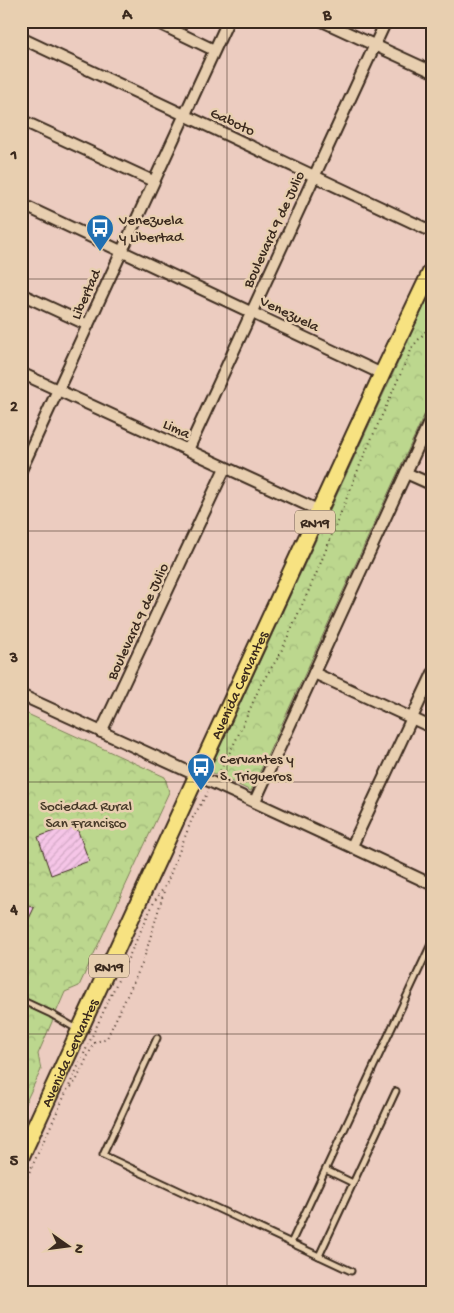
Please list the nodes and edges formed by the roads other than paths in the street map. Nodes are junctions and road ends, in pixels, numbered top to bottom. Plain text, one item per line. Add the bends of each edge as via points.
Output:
1 (154, 21) edge
2 (228, 21) edge
3 (322, 21) edge
4 (386, 21) edge
5 (21, 38) edge
6 (375, 45) junction
7 (214, 50) junction
8 (433, 72) edge
9 (184, 115) junction
10 (21, 120) edge
11 (315, 176) junction
12 (153, 182) junction
13 (21, 204) edge
14 (433, 232) edge
15 (121, 250) junction
16 (433, 267) edge
17 (21, 294) edge
18 (251, 311) junction
19 (88, 325) junction
20 (21, 373) edge
21 (382, 374) junction
22 (58, 390) junction
23 (433, 414) edge
24 (188, 450) junction
25 (24, 456) edge
26 (225, 468) junction
27 (21, 470) edge
28 (406, 473) junction
29 (433, 485) edge
30 (320, 511) junction
31 (314, 673) junction
32 (433, 673) edge
33 (21, 695) edge
34 (412, 718) junction
35 (433, 728) edge
36 (102, 732) junction
37 (197, 776) junction
38 (255, 801) junction
39 (352, 846) junction
40 (433, 885) edge
41 (433, 940) edge
42 (21, 1000) edge
43 (79, 1031) junction
44 (157, 1038) dead end
45 (396, 1091) dead end
46 (21, 1156) edge
47 (326, 1170) junction
48 (353, 1183) junction
49 (291, 1243) junction
50 (319, 1256) junction
51 (351, 1271) dead end

1 - 7 street
2 - 7 street, Libertad
3 - 6 street
4 - 6 street, Boulevard 9 de Julio
5 - 9 street, Gaboto
6 - 8 street
6 - 11 street, Boulevard 9 de Julio
7 - 9 street, Libertad
9 - 11 street, Gaboto
9 - 12 street, Libertad
10 - 12 street
11 - 14 street, Gaboto
11 - 18 street, Boulevard 9 de Julio
12 - 15 street, Libertad
13 - 15 street, Venezuela
15 - 18 street, Venezuela
15 - 19 street, Libertad
16 - 21 main road, Avenida Cervantes / RN19
17 - 19 street
18 - 21 street, Venezuela
18 - 24 street, Boulevard 9 de Julio
19 - 22 street, Libertad
20 - 22 street, Lima
21 - 30 main road, Avenida Cervantes / RN19
22 - 24 street, Lima
22 - 25 street, Libertad
23 - 28 street
24 - 26 street, Lima
25 - 27 street, Libertad
26 - 30 street, Lima
26 - 36 street, Boulevard 9 de Julio
28 - 29 street
28 - 31 street
30 - 37 main road, Avenida Cervantes / RN19
31 - 34 street
31 - 38 street
32 - 34 street
33 - 36 street
34 - 35 street
34 - 39 street
36 - 37 street
37 - 38 street
37 - 43 main road, Avenida Cervantes / RN19
38 - 39 street
39 - 40 street
41 - 47 lane
42 - 43 lane
43 - 46 main road, Avenida Cervantes / RN19
44 - 49 lane via 103,1155
45 - 48 lane
47 - 48 lane
47 - 49 lane
48 - 50 lane
49 - 50 lane
50 - 51 lane

